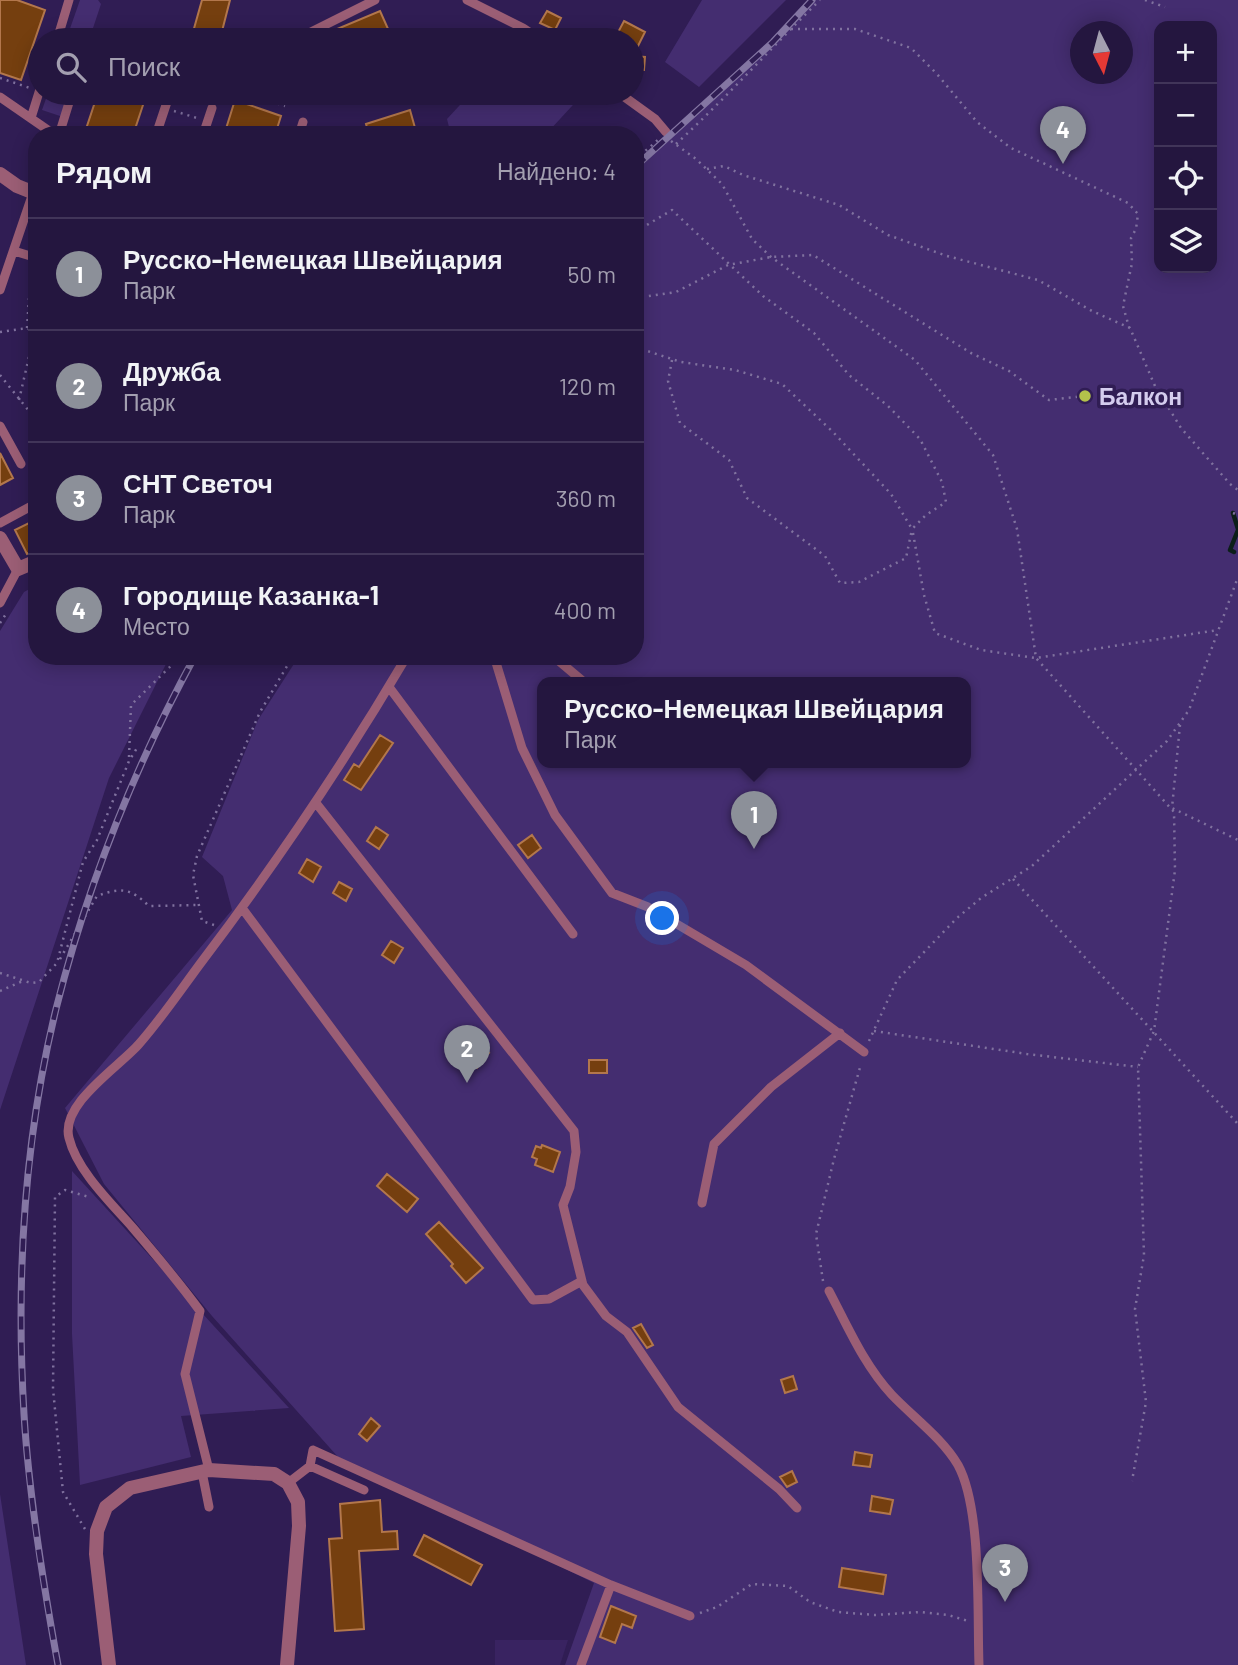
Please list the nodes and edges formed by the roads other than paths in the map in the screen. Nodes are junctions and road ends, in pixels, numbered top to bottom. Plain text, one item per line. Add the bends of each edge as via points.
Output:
1 (69, 0) edge
2 (375, 0) edge
3 (467, 0) edge
4 (61, 28) edge
5 (319, 28) edge
6 (523, 28) edge
7 (0, 97) edge
8 (35, 105) edge
9 (68, 105) edge
10 (166, 105) edge
11 (213, 105) edge
12 (636, 105) edge
13 (31, 118) junction
14 (303, 122) dead end
15 (43, 126) edge
16 (60, 126) edge
17 (159, 126) edge
18 (206, 126) edge
19 (302, 126) edge
20 (666, 132) road end
21 (0, 174) edge
22 (28, 191) edge
23 (28, 213) edge
24 (14, 251) junction
25 (28, 255) edge
26 (0, 289) edge
27 (0, 426) edge
28 (21, 464) dead end
29 (28, 508) edge
30 (0, 523) edge
31 (0, 538) edge
32 (28, 565) edge
33 (18, 569) junction
34 (0, 603) edge
35 (402, 665) edge
36 (497, 665) edge
37 (564, 665) edge
38 (578, 677) edge
39 (389, 687) junction
40 (316, 803) junction
41 (242, 908) junction
42 (573, 934) dead end
43 (839, 1033) junction
44 (864, 1052) road end
45 (702, 1203) dead end
46 (582, 1281) junction
47 (830, 1291) road end
48 (310, 1466) junction
49 (205, 1471) junction
50 (288, 1483) junction
51 (364, 1490) dead end
52 (209, 1507) dead end
53 (797, 1508) dead end
54 (611, 1585) junction
55 (690, 1616) road end
56 (109, 1665) edge
57 (287, 1665) edge
58 (581, 1665) edge
59 (979, 1665) edge

1 - 4 lane
2 - 5 lane
3 - 6 lane
7 - 13 lane
8 - 13 lane
9 - 16 lane
10 - 17 lane
11 - 18 lane
12 - 20 lane
13 - 15 lane
14 - 19 lane
21 - 22 street
23 - 24 lane
24 - 25 lane
24 - 26 lane
27 - 28 lane
29 - 30 lane
31 - 33 street
32 - 33 street
33 - 34 lane
35 - 39 lane
36 - 43 lane via 522,748 555,815 612,893 648,907 746,965
37 - 38 lane
39 - 40 lane
39 - 42 lane
40 - 41 lane
40 - 46 lane via 574,1131 576,1152 563,1205
41 - 46 lane via 533,1300 549,1298
41 - 49 lane via 138,1045 76,1107 68,1124 68,1138 77,1158 200,1311 185,1374
43 - 44 lane
43 - 45 lane via 771,1087 714,1144
46 - 53 lane via 606,1316 628,1332 678,1408
47 - 59 lane via 868,1365 957,1464 966,1485 974,1525
48 - 50 lane
48 - 51 lane
48 - 54 lane via 313,1450
49 - 50 street via 274,1474
49 - 52 lane
49 - 56 street via 130,1488 106,1507 96,1553
50 - 57 street via 298,1502 299,1526
54 - 55 lane
54 - 58 lane

